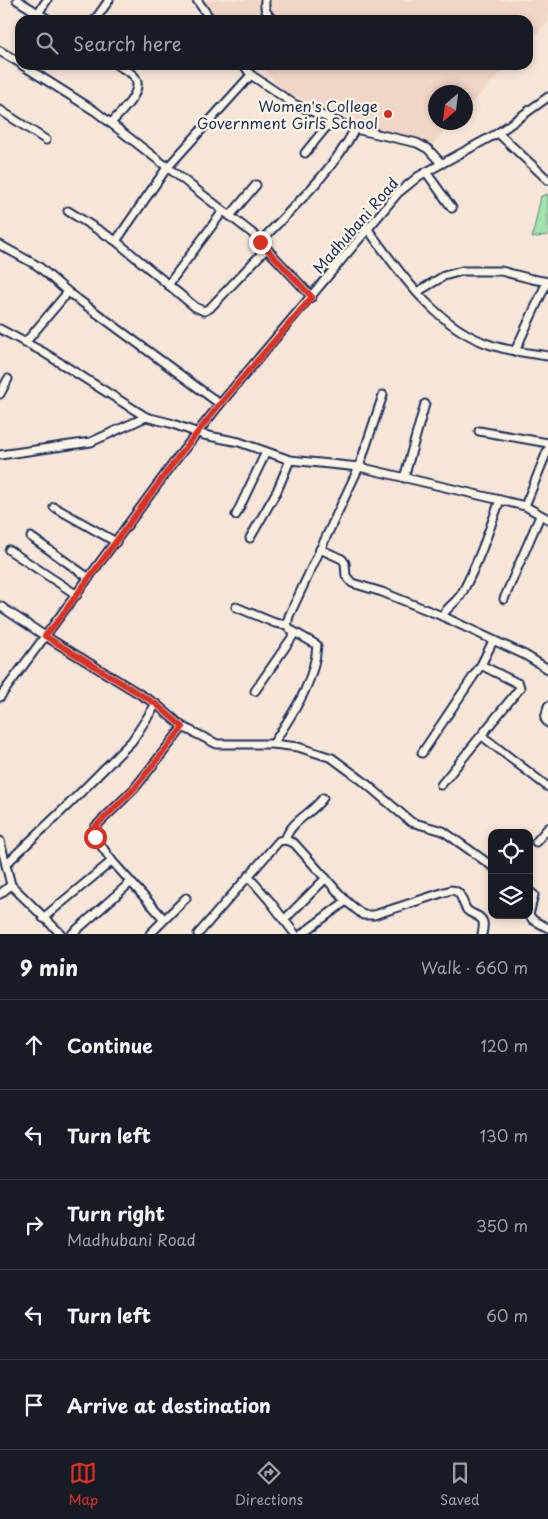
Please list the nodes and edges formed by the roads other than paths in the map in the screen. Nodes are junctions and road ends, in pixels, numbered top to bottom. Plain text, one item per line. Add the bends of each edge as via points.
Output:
1 (17, 0) edge
2 (47, 0) edge
3 (109, 0) edge
4 (197, 0) edge
5 (265, 0) edge
6 (38, 13) junction
7 (41, 15) edge
8 (98, 15) edge
9 (208, 15) edge
10 (268, 15) edge
11 (0, 51) edge
12 (15, 60) edge
13 (30, 70) edge
14 (125, 70) edge
15 (248, 70) edge
16 (251, 75) junction
17 (548, 97) edge
18 (0, 110) edge
19 (332, 120) junction
20 (111, 123) junction
21 (355, 129) junction
22 (498, 133) junction
23 (46, 140) dead end
24 (305, 153) dead end
25 (441, 163) junction
26 (168, 167) junction
27 (426, 172) junction
28 (548, 180) edge
29 (256, 185) dead end
30 (452, 208) dead end
31 (68, 211) dead end
32 (223, 211) junction
33 (230, 216) junction
34 (367, 228) junction
35 (116, 241) junction
36 (260, 242) junction
37 (0, 245) edge
38 (266, 249) junction
39 (548, 282) edge
40 (168, 285) junction
41 (68, 292) junction
42 (417, 292) junction
43 (312, 297) junction
44 (0, 329) edge
45 (25, 342) junction
46 (515, 351) junction
47 (548, 356) edge
48 (8, 379) dead end
49 (0, 394) edge
50 (383, 395) dead end
51 (220, 404) junction
52 (425, 404) dead end
53 (146, 417) junction
54 (479, 431) dead end
55 (198, 432) junction
56 (548, 443) edge
57 (548, 449) edge
58 (266, 452) junction
59 (0, 455) edge
60 (290, 460) junction
61 (359, 467) junction
62 (404, 478) junction
63 (500, 500) junction
64 (524, 506) junction
65 (54, 507) dead end
66 (236, 515) dead end
67 (540, 516) junction
68 (548, 519) edge
69 (31, 537) dead end
70 (250, 538) dead end
71 (116, 542) junction
72 (9, 550) dead end
73 (320, 550) junction
74 (89, 578) junction
75 (77, 595) junction
76 (504, 599) dead end
77 (0, 606) edge
78 (236, 606) dead end
79 (442, 616) junction
80 (287, 625) junction
81 (295, 633) junction
82 (45, 636) junction
83 (493, 641) junction
84 (481, 665) junction
85 (548, 669) edge
86 (254, 691) dead end
87 (0, 697) edge
88 (156, 704) junction
89 (548, 706) edge
90 (548, 723) edge
91 (183, 727) junction
92 (482, 736) junction
93 (273, 744) junction
94 (422, 753) dead end
95 (441, 784) dead end
96 (548, 787) edge
97 (323, 798) dead end
98 (548, 828) edge
99 (285, 840) junction
100 (0, 841) edge
101 (536, 842) dead end
102 (112, 861) junction
103 (488, 863) edge
104 (6, 864) junction
105 (248, 876) junction
106 (326, 878) junction
107 (131, 882) junction
108 (11, 885) junction
109 (0, 894) edge
110 (186, 898) dead end
111 (346, 901) junction
112 (43, 918) junction
113 (164, 919) junction
114 (532, 919) edge
115 (284, 920) junction
116 (548, 928) edge
117 (61, 934) edge
118 (72, 934) edge
119 (150, 934) edge
120 (198, 934) edge
121 (295, 934) edge
122 (302, 934) edge
123 (482, 934) edge

1 - 6 street
2 - 6 street
3 - 8 street
4 - 9 street
5 - 10 street
6 - 7 street
11 - 12 street
13 - 20 street
14 - 20 street via 134,76 138,89
15 - 16 street
16 - 19 street via 294,104
16 - 26 street
17 - 22 street, Madhubani Road
18 - 23 street
19 - 21 street
19 - 24 street
20 - 26 street
21 - 25 street via 417,143
21 - 36 street via 328,171
22 - 25 street, Madhubani Road
22 - 28 street
25 - 27 street, Madhubani Road
26 - 32 street
26 - 35 street
27 - 30 street
27 - 34 street, Madhubani Road via 398,193
29 - 33 street
31 - 35 street
32 - 33 street
32 - 40 street
33 - 36 street
34 - 42 street
34 - 43 street, Madhubani Road
35 - 40 street
36 - 38 street
37 - 41 street via 38,266
38 - 40 street via 207,310 200,310
38 - 43 street
39 - 42 street via 501,271 462,271 444,276
39 - 46 street
41 - 45 street
41 - 51 street
42 - 46 street via 459,330 490,345
43 - 51 street, Madhubani Road
44 - 45 street
45 - 53 street
46 - 47 street
48 - 49 street
50 - 61 street
51 - 55 street, Madhubani Road
52 - 62 street
53 - 55 street
53 - 59 street via 91,442
54 - 56 street
55 - 58 street
55 - 71 street, Madhubani Road
57 - 64 street
58 - 60 street
58 - 66 street
60 - 61 street
60 - 70 street via 277,491
61 - 62 street
61 - 73 street
62 - 63 street
63 - 64 street
63 - 79 street via 464,590
64 - 67 street
65 - 71 street
67 - 68 street
67 - 76 street
69 - 74 street
71 - 74 street, Madhubani Road
72 - 75 street
73 - 79 street via 342,559 346,576 352,583
73 - 80 street
74 - 75 street, Madhubani Road
75 - 82 street, Madhubani Road
77 - 82 street
78 - 80 street
79 - 83 street
80 - 81 street
81 - 86 street
81 - 93 street via 317,645 316,656 300,702
82 - 87 street, Madhubani Road
82 - 88 street
83 - 84 street
83 - 85 street
84 - 92 street via 519,684 520,688
84 - 94 street
88 - 91 street
88 - 104 street via 132,741
89 - 90 street via 545,719
91 - 93 street via 217,744
91 - 102 street via 134,789 95,827 95,837
92 - 95 street
92 - 96 street
93 - 103 street via 298,747 332,758 411,822 443,831
97 - 99 street via 315,809 292,825
98 - 101 street
99 - 105 street via 279,840
99 - 106 street via 294,843
100 - 104 street
102 - 107 street
102 - 112 street
104 - 108 street
105 - 115 street
105 - 120 street
106 - 111 street
106 - 115 street
107 - 113 street
107 - 118 street
108 - 109 street
108 - 112 street
110 - 113 street
111 - 122 street
111 - 123 street via 363,915 374,915 456,891 468,911 482,919
112 - 117 street
113 - 119 street
114 - 116 street
115 - 121 street

